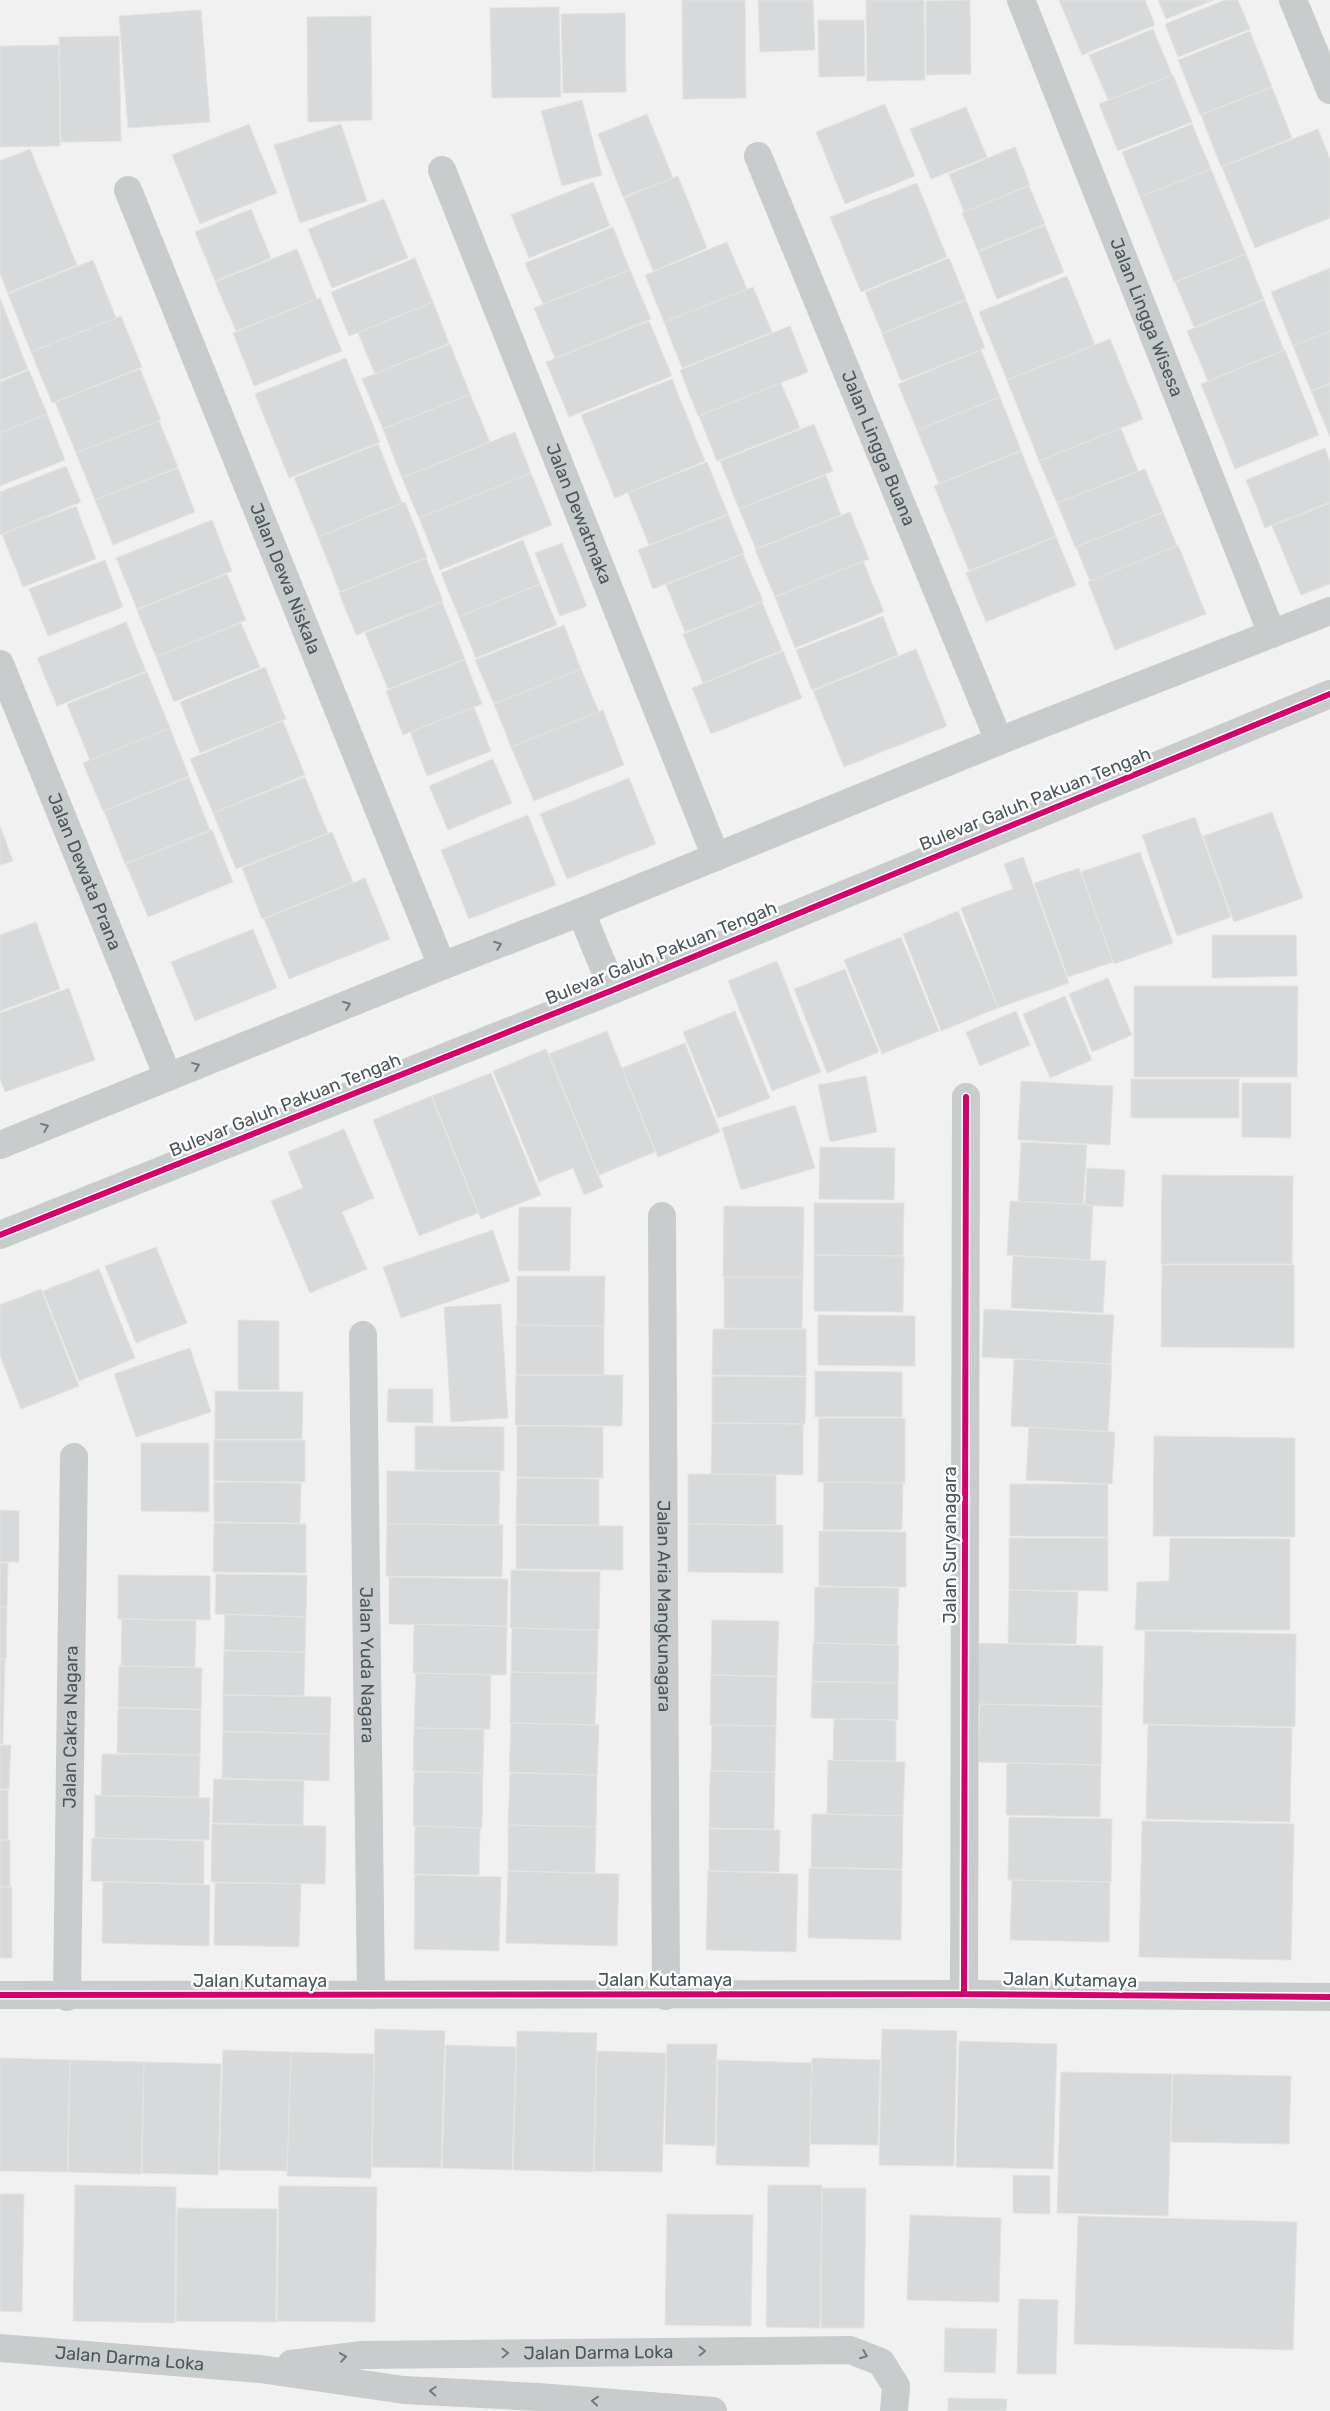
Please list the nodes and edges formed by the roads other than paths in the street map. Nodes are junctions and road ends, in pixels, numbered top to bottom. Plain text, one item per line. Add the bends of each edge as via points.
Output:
1 (1021, 0) edge
2 (1293, 0) edge
3 (1330, 90) edge
4 (758, 156) dead end
5 (442, 170) dead end
6 (128, 190) dead end
7 (1330, 612) edge
8 (1272, 634) junction
9 (0, 664) edge
10 (1330, 694) edge
11 (999, 741) junction
12 (716, 857) junction
13 (581, 912) junction
14 (442, 966) junction
15 (613, 990) junction
16 (168, 1078) junction
17 (966, 1097) dead end
18 (0, 1145) edge
19 (662, 1216) dead end
20 (0, 1235) edge
21 (363, 1336) dead end
22 (74, 1457) dead end
23 (964, 1994) junction
24 (0, 1995) edge
25 (371, 1995) junction
26 (666, 1996) junction
27 (67, 1997) junction
28 (1330, 1997) edge
29 (0, 2348) edge
30 (260, 2369) junction
31 (713, 2411) edge
32 (894, 2411) edge

1 - 8 street, Jalan Lingga Wisesa
2 - 3 street
4 - 11 street, Jalan Lingga Buana
5 - 12 street, Jalan Dewatmaka
6 - 14 street, Jalan Dewa Niskala
7 - 8 street
8 - 11 street
9 - 16 street, Jalan Dewata Prana
10 - 15 street, Bulevar Galuh Pakuan Tengah
11 - 12 street
12 - 13 street
14 -> 13 street
13 - 15 street
16 -> 14 street
15 - 20 street, Bulevar Galuh Pakuan Tengah
18 -> 16 street
17 - 23 street, Jalan Suryanagara
19 - 26 street, Jalan Aria Mangkunagara
21 - 25 street, Jalan Yuda Nagara
22 - 27 street, Jalan Cakra Nagara
23 - 26 street, Jalan Kutamaya
23 - 28 street, Jalan Kutamaya
24 - 27 street, Jalan Kutamaya
25 - 26 street, Jalan Kutamaya
25 - 27 street, Jalan Kutamaya
29 - 30 street, Jalan Darma Loka
31 -> 30 street, Jalan Darma Loka via 404,2390
30 -> 32 street, Jalan Darma Loka via 362,2355 850,2350 881,2362 896,2386

